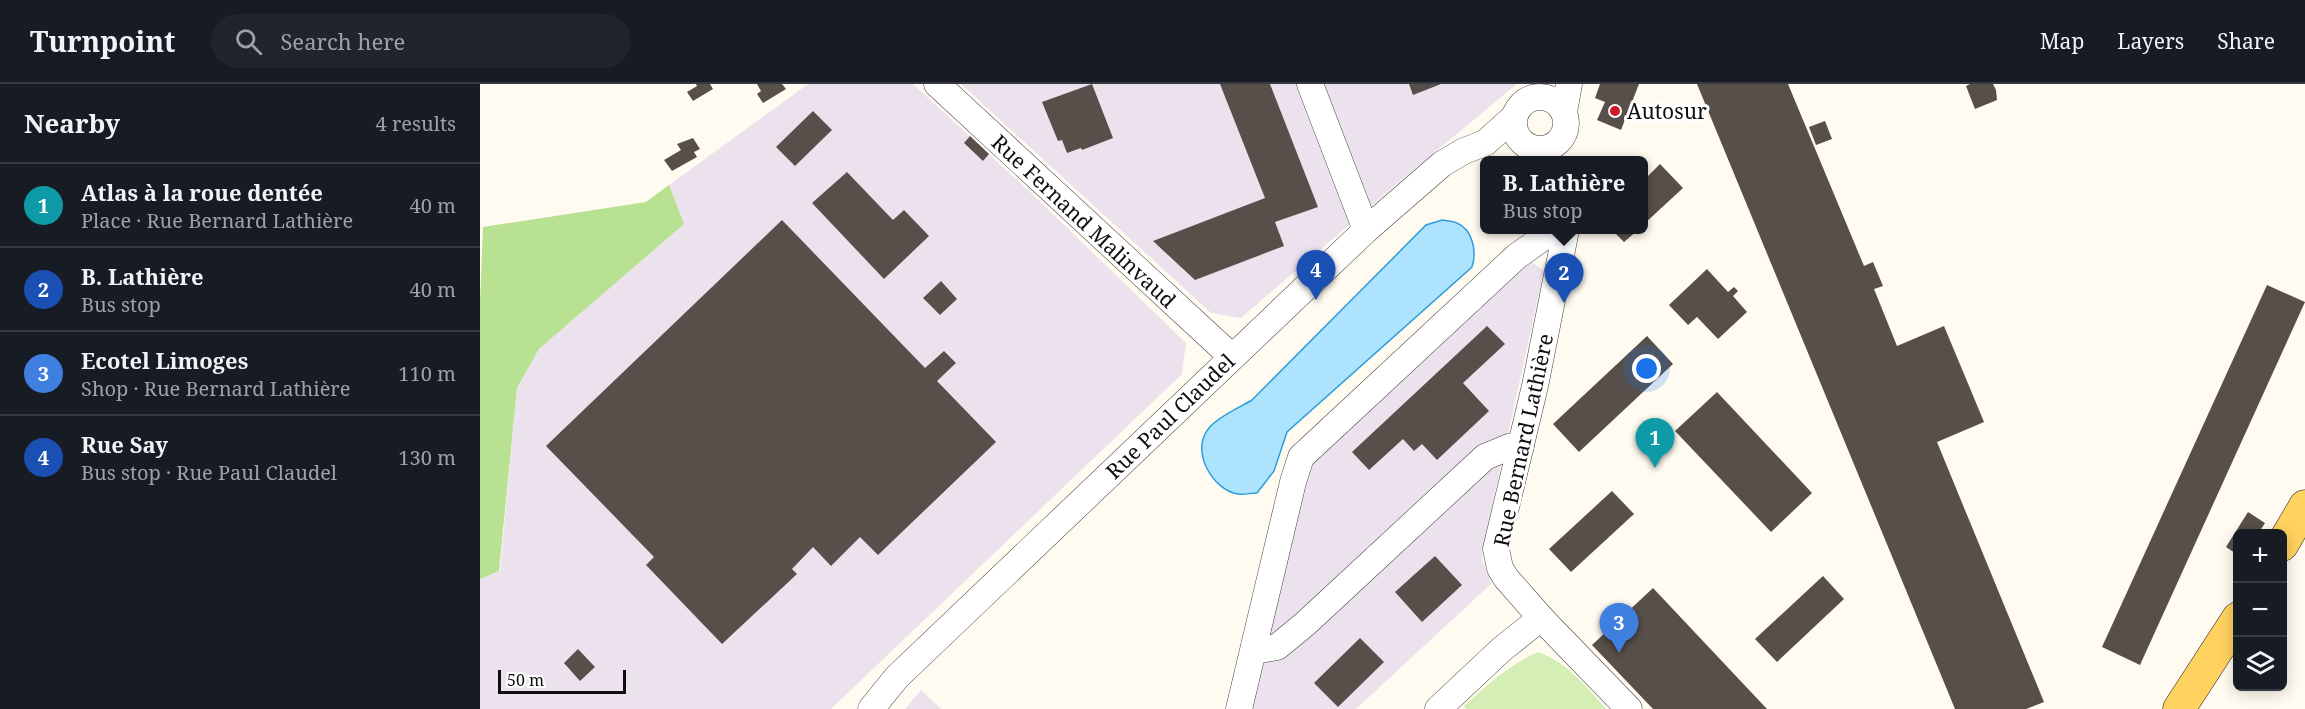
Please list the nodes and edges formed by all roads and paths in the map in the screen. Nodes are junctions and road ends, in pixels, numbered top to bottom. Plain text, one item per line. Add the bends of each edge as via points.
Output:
1 (937, 84) edge
2 (1310, 84) edge
3 (1569, 84) edge
4 (1544, 91) edge
5 (1564, 112) junction
6 (1514, 117) junction
7 (1485, 143) junction
8 (1562, 149) edge
9 (1536, 151) edge
10 (1366, 230) junction
11 (1548, 234) edge
12 (1565, 234) edge
13 (1232, 357) junction
14 (1521, 446) junction
15 (2305, 506) edge
16 (2287, 538) edge
17 (1541, 618) junction
18 (2233, 626) edge
19 (1254, 651) junction
20 (871, 709) edge
21 (1239, 709) edge
22 (1438, 709) edge
23 (1629, 709) edge
24 (2179, 709) edge

1 - 13 street, Rue Fernand Malinvaud
2 - 10 street
3 - 5 street
4 - 5 street
4 - 6 street, Rue Paul Claudel via 1523,103
5 - 8 street
6 - 7 street, Rue Paul Claudel
6 - 9 street via 1515,132
7 - 9 street, Rue Paul Claudel
7 - 10 street, Rue Paul Claudel via 1442,164
8 - 9 street via 1555,144
10 - 13 street, Rue Paul Claudel
11 - 19 street via 1517,256 1301,457
12 - 14 street, Rue Bernard Lathière
13 - 20 street, Rue Paul Claudel via 897,677
14 - 17 street, Rue Bernard Lathière via 1496,549 1506,578
14 - 19 street via 1485,457 1298,630 1277,647
15 - 16 main road
17 - 22 street
17 - 23 street, Rue Bernard Lathière
18 - 24 main road
19 - 21 street

